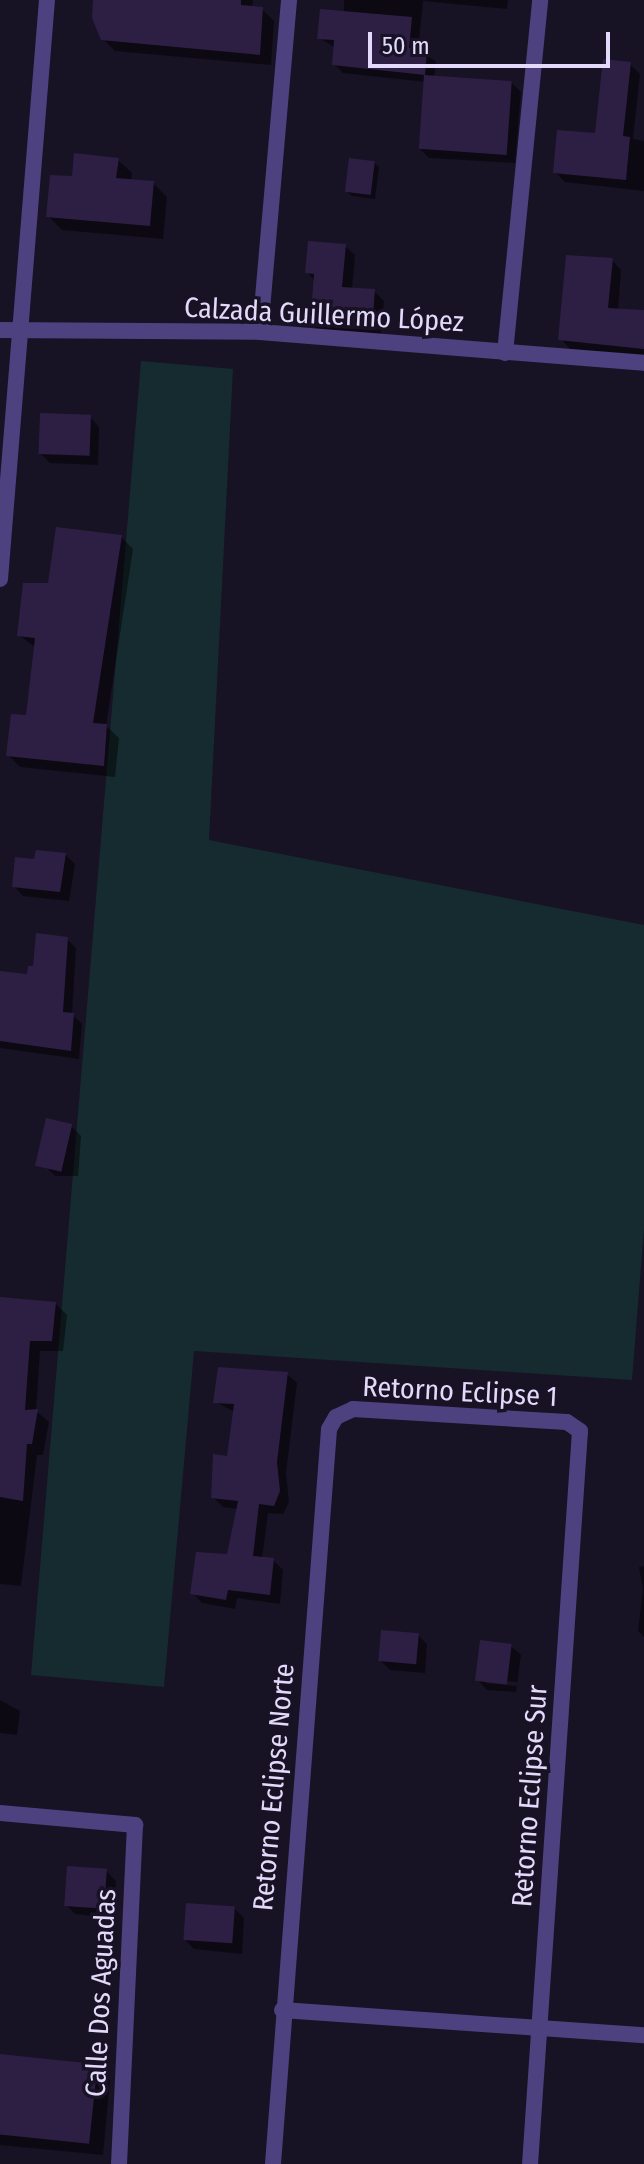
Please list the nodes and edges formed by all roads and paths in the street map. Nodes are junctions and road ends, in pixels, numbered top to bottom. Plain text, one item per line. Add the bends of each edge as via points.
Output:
1 (47, 0) edge
2 (289, 0) edge
3 (540, 0) edge
4 (0, 330) edge
5 (21, 331) junction
6 (260, 332) junction
7 (505, 353) junction
8 (644, 363) edge
9 (0, 579) edge
10 (336, 1417) joint
11 (580, 1431) joint
12 (0, 1813) edge
13 (282, 2010) junction
14 (539, 2028) junction
15 (644, 2035) edge
16 (119, 2164) edge
17 (273, 2164) edge
18 (530, 2164) edge

1 - 5 street
2 - 6 street
3 - 7 street
4 - 5 street, Calzada Guillermo López
5 - 6 street, Calzada Guillermo López
5 - 9 street
6 - 7 street, Calzada Guillermo López
7 - 8 street, Calzada Guillermo López
10 - 11 street, Retorno Eclipse 1 via 353,1409 567,1422
10 - 13 street, Retorno Eclipse Norte via 329,1429
11 - 14 street, Retorno Eclipse Sur
12 - 16 street, Calle Dos Aguadas via 135,1825
13 - 14 street
13 - 17 street, Retorno Eclipse Norte
14 - 15 street
14 - 18 street, Retorno Eclipse Sur

